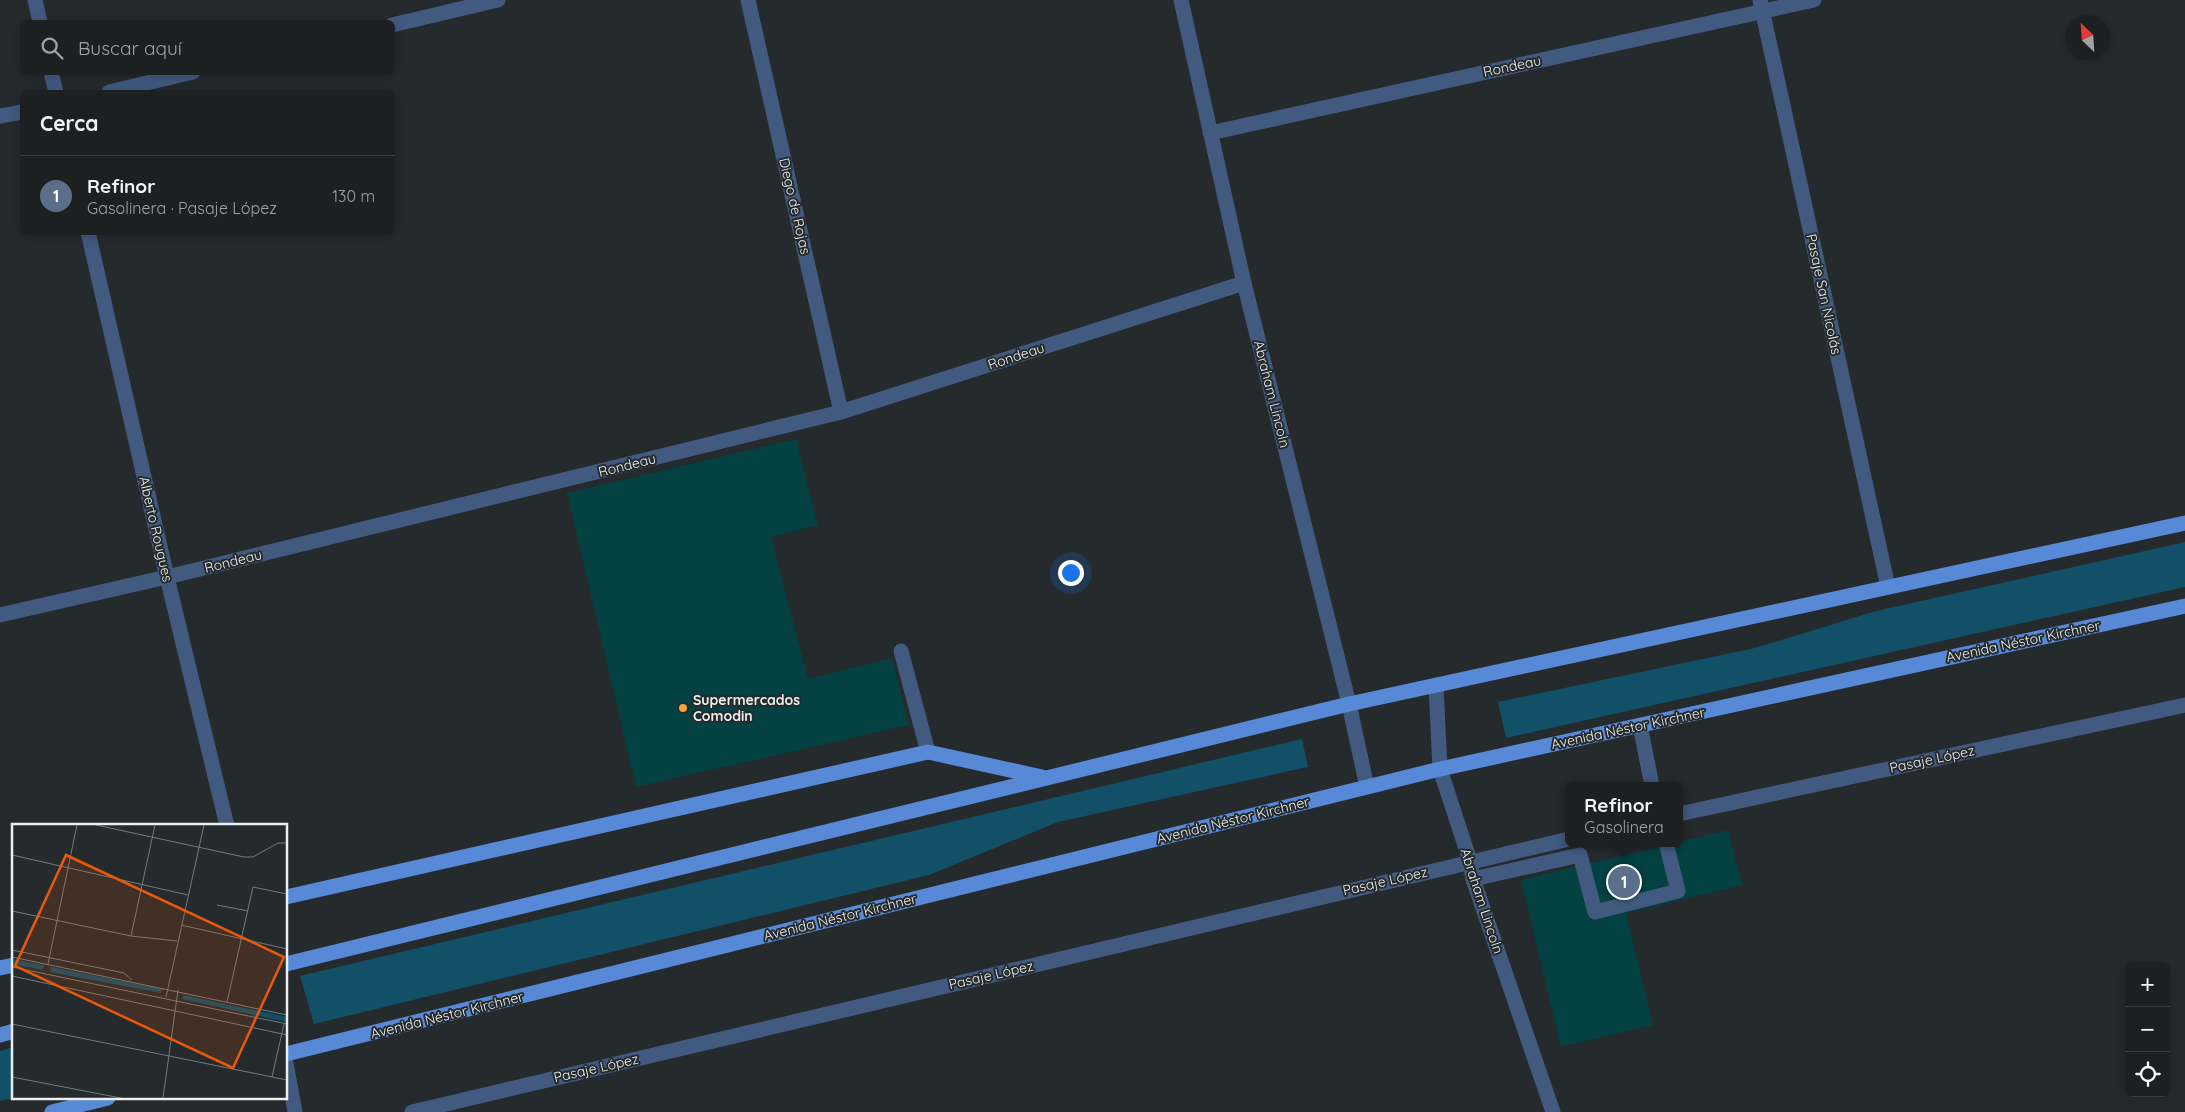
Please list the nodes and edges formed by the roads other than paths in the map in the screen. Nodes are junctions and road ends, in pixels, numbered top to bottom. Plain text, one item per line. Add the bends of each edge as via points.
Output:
1 (35, 0) edge
2 (498, 0) edge
3 (748, 0) edge
4 (1181, 0) edge
5 (1814, 0) edge
6 (1761, 6) edge
7 (40, 20) edge
8 (395, 24) edge
9 (52, 75) edge
10 (180, 75) edge
11 (56, 90) edge
12 (116, 90) edge
13 (20, 112) edge
14 (0, 116) edge
15 (1210, 133) junction
16 (89, 235) edge
17 (1244, 283) junction
18 (841, 412) junction
19 (2185, 523) edge
20 (167, 577) junction
21 (1888, 587) junction
22 (2185, 606) edge
23 (0, 614) edge
24 (901, 651) dead end
25 (1436, 685) junction
26 (1349, 704) junction
27 (2185, 704) edge
28 (1640, 725) junction
29 (928, 752) junction
30 (1440, 769) junction
31 (1046, 778) junction
32 (1651, 782) edge
33 (1367, 787) junction
34 (1683, 813) edge
35 (227, 824) edge
36 (1565, 839) edge
37 (1667, 847) edge
38 (1470, 861) junction
39 (1473, 879) junction
40 (288, 897) edge
41 (288, 964) edge
42 (288, 1054) edge
43 (288, 1074) edge
44 (100, 1100) edge
45 (52, 1112) edge
46 (295, 1112) edge
47 (412, 1112) edge
48 (1552, 1112) edge

1 - 7 street
2 - 8 street
3 - 18 street, Diego de Rojas
4 - 15 street, Abraham Lincoln
5 - 6 street, Rondeau
6 - 15 street, Rondeau
6 - 21 street, Pasaje San Nicolás
9 - 11 street
10 - 12 street
13 - 14 street
15 - 17 street, Abraham Lincoln
16 - 20 street, Alberto Rougues
17 - 18 street, Rondeau
17 - 26 street, Abraham Lincoln
18 - 20 street, Rondeau
19 - 21 main road
20 - 23 street, Rondeau
20 - 35 street, Alberto Rougues
21 - 25 main road
22 - 28 main road, Avenida Néstor Kirchner
24 - 29 street
25 - 26 main road
25 - 30 street, Abraham Lincoln
26 - 31 main road
26 - 33 street, Abraham Lincoln
27 - 34 street, Pasaje López
28 - 30 main road, Avenida Néstor Kirchner
28 - 32 street
29 - 31 main road
29 - 40 main road
30 - 33 main road, Avenida Néstor Kirchner
30 - 38 street, Abraham Lincoln
31 - 41 main road
33 - 42 main road, Avenida Néstor Kirchner
36 - 38 street, Pasaje López
37 - 39 street via 1678,891 1595,912 1580,855
38 - 39 street, Abraham Lincoln
38 - 47 street, Pasaje López
39 - 48 street, Abraham Lincoln
43 - 46 street
44 - 45 main road

